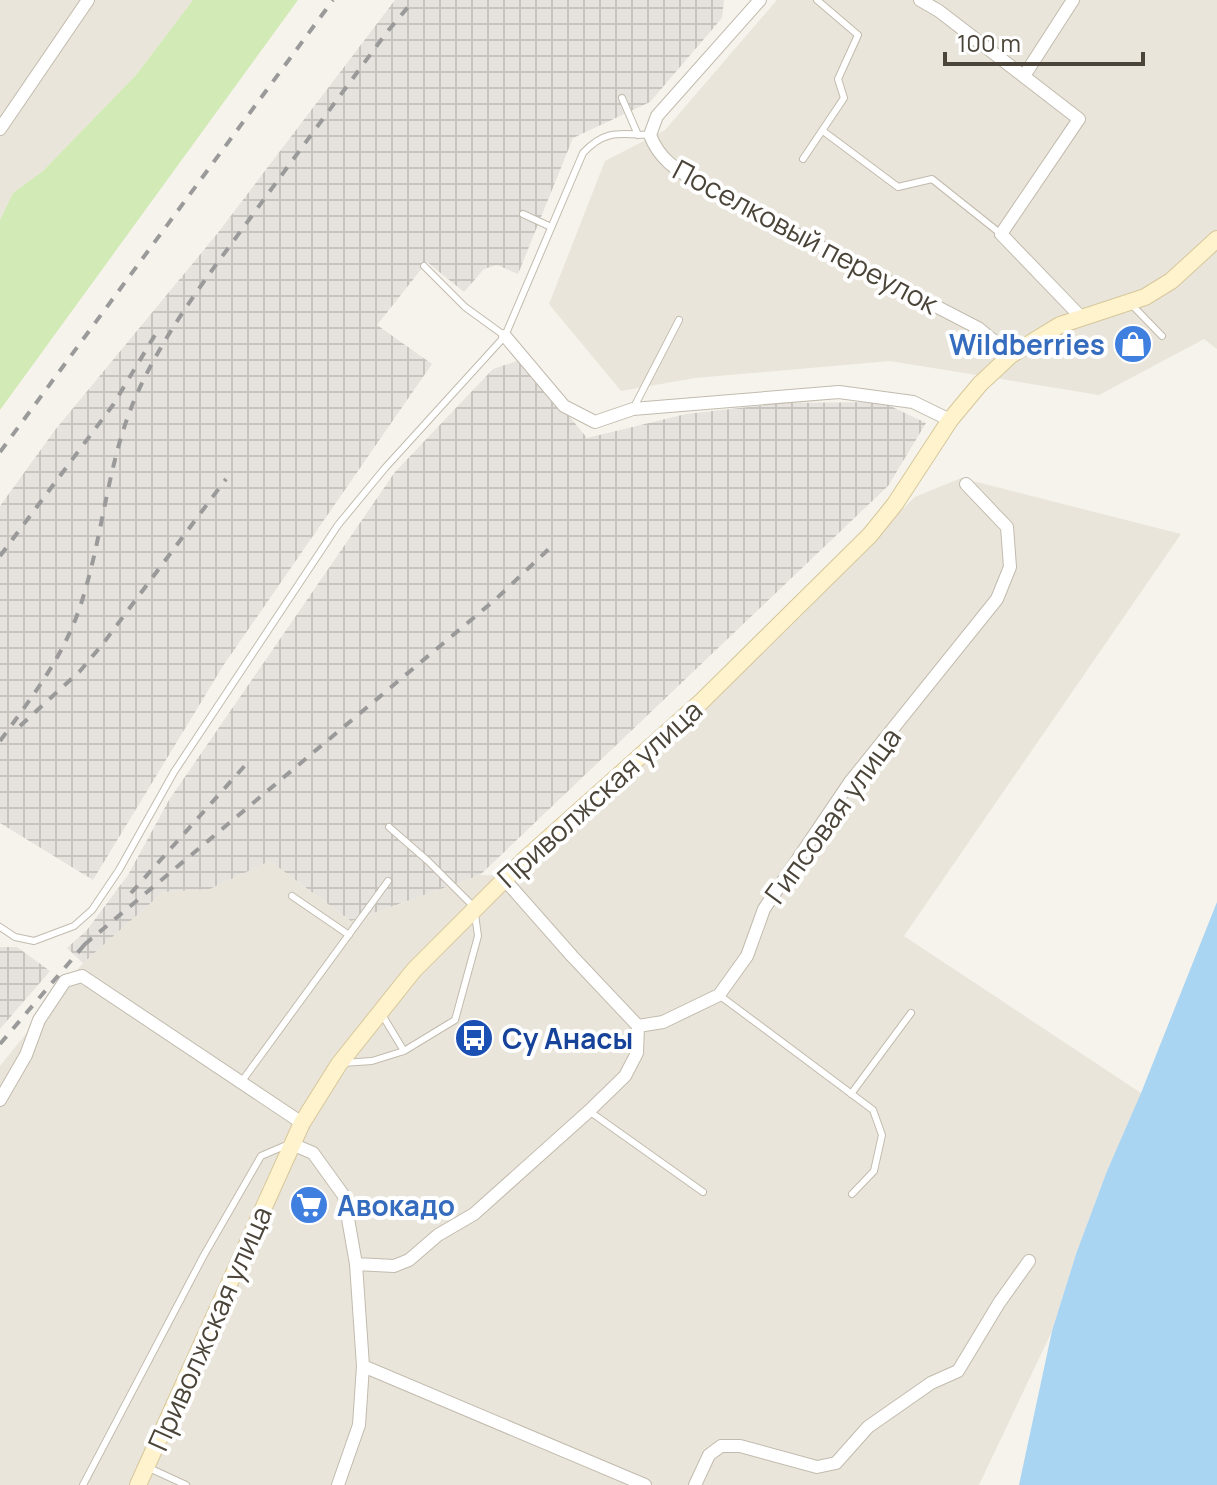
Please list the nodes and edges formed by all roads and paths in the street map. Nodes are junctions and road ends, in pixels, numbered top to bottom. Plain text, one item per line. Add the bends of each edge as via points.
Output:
1 (88, 0) edge
2 (760, 0) edge
3 (817, 0) edge
4 (920, 0) edge
5 (948, 0) edge
6 (1073, 0) edge
7 (939, 11) junction
8 (1024, 76) junction
9 (622, 98) dead end
10 (0, 129) edge
11 (823, 131) junction
12 (644, 135) junction
13 (803, 159) dead end
14 (523, 214) dead end
15 (551, 227) junction
16 (1001, 234) junction
17 (1217, 239) edge
18 (424, 266) dead end
19 (1130, 303) junction
20 (1080, 316) junction
21 (679, 320) dead end
22 (505, 336) junction
23 (1162, 336) dead end
24 (1011, 355) junction
25 (633, 409) junction
26 (950, 420) junction
27 (966, 484) dead end
28 (389, 827) dead end
29 (504, 879) junction
30 (388, 881) dead end
31 (292, 896) dead end
32 (474, 907) junction
33 (0, 927) edge
34 (349, 935) junction
35 (719, 995) junction
36 (379, 1010) junction
37 (911, 1013) dead end
38 (638, 1026) junction
39 (404, 1051) junction
40 (339, 1064) junction
41 (242, 1081) junction
42 (851, 1094) junction
43 (0, 1100) edge
44 (589, 1111) junction
45 (302, 1123) junction
46 (292, 1144) junction
47 (703, 1192) dead end
48 (852, 1194) dead end
49 (1029, 1261) dead end
50 (356, 1264) junction
51 (363, 1366) junction
52 (147, 1467) junction
53 (83, 1485) edge
54 (138, 1485) edge
55 (186, 1485) edge
56 (338, 1485) edge
57 (645, 1485) edge
58 (695, 1485) edge

1 - 10 street
2 - 12 street
3 - 11 lane via 858,35 838,79 844,98
4 - 7 street
5 - 7 street
6 - 8 street
7 - 8 street
8 - 16 street via 1079,119
9 - 12 lane
11 - 13 lane
11 - 16 lane via 898,187 932,179
12 - 15 lane via 606,134 595,140 583,153
12 - 24 street, Поселковый переулок via 680,171 978,328
14 - 15 lane
15 - 22 lane
16 - 20 street
17 - 19 main road, Приволжская улица via 1171,281
18 - 22 lane via 465,307
19 - 20 main road, Приволжская улица
19 - 23 lane
20 - 24 main road, Приволжская улица
21 - 25 lane
22 - 25 street via 564,406 595,422
22 - 33 lane via 338,525 174,772 92,910 74,926 34,941
24 - 26 main road, Приволжская улица
25 - 26 street via 839,392 913,402
26 - 29 main road, Приволжская улица via 870,535 702,701
27 - 35 street, Гипсовая улица via 1007,527 1010,567 997,599 850,782 764,909 747,956
28 - 32 lane
29 - 32 main road, Приволжская улица
29 - 38 street
30 - 34 lane
31 - 34 lane
32 - 36 main road, Приволжская улица
32 - 39 lane via 478,936 455,1020
34 - 41 lane
35 - 38 street, Гипсовая улица via 663,1022
35 - 42 lane
36 - 39 lane
36 - 40 main road, Приволжская улица
37 - 42 lane
38 - 44 street via 637,1053 625,1076
39 - 40 lane
40 - 45 main road, Приволжская улица
41 - 43 street via 82,976 65,981 39,1020
41 - 45 street
42 - 48 lane via 873,1110 882,1135 874,1171
44 - 47 lane
44 - 50 street via 474,1214 409,1260 394,1266
45 - 46 main road, Приволжская улица
46 - 50 street via 313,1153 344,1196
46 - 52 main road, Приволжская улица
46 - 53 lane via 261,1156
49 - 58 street via 958,1371 931,1383 868,1427 836,1463 817,1467 740,1446 721,1446 709,1455
50 - 51 street
51 - 56 street via 359,1425
51 - 57 street
52 - 54 main road, Приволжская улица
52 - 55 lane

